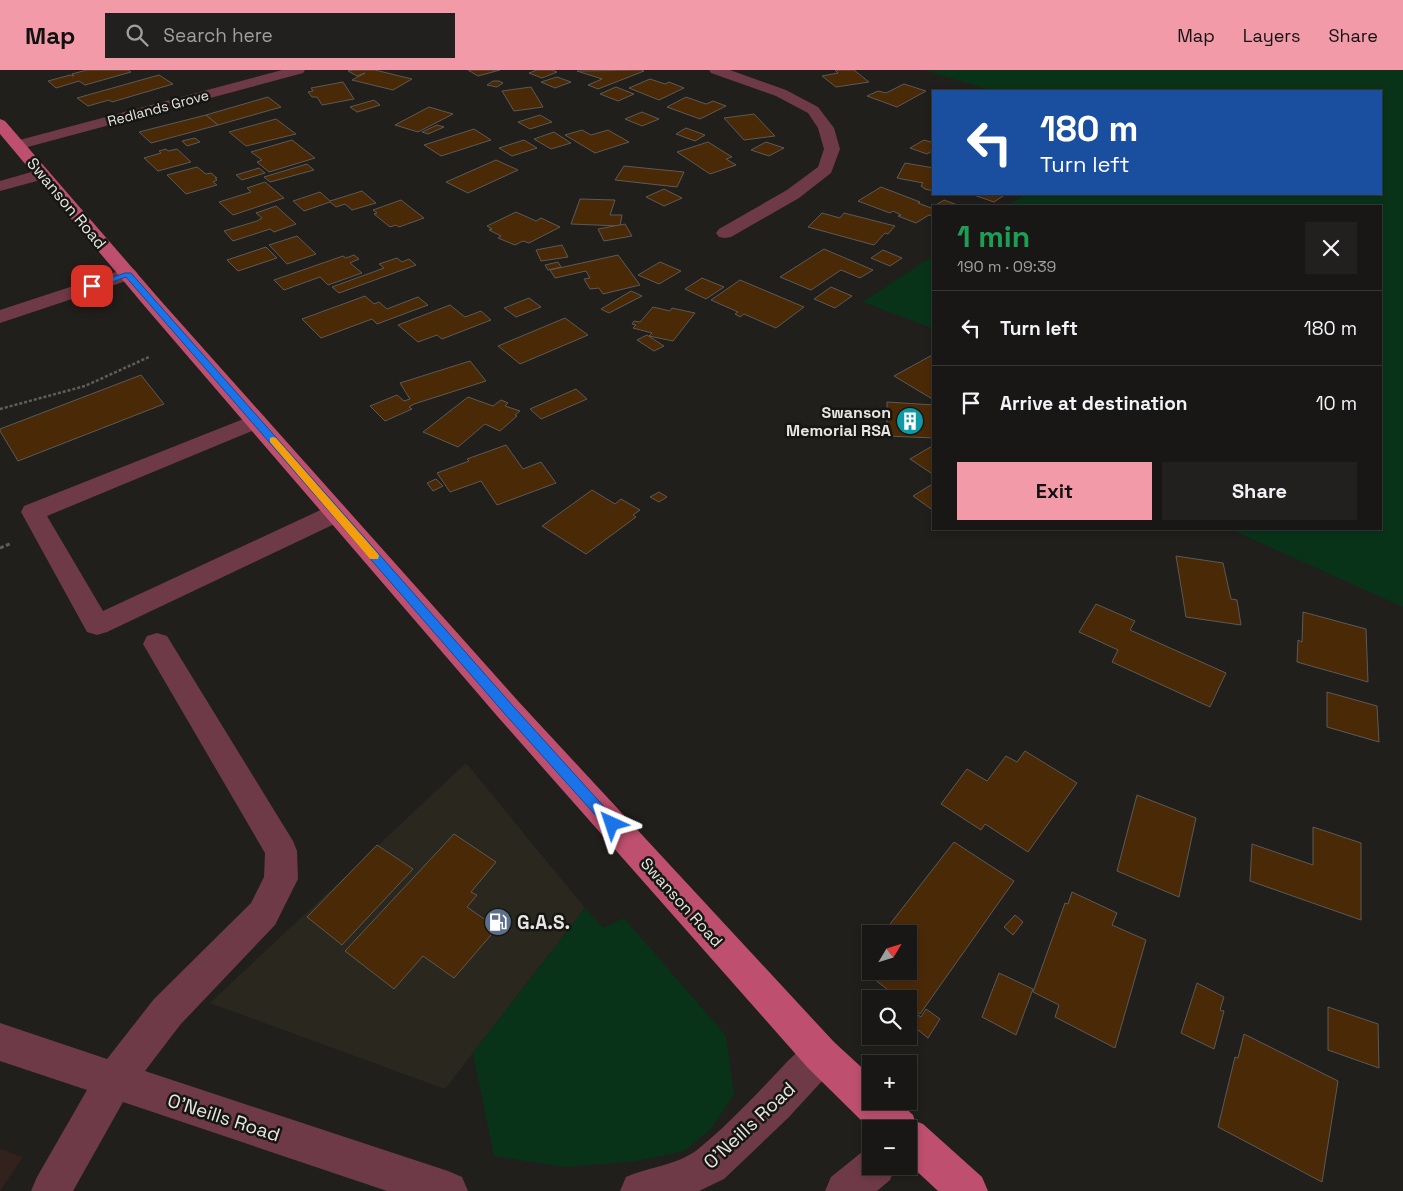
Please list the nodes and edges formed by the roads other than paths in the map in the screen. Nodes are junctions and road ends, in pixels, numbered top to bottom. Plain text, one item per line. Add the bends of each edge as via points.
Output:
1 (298, 70) edge
2 (716, 70) edge
3 (0, 124) edge
4 (18, 145) junction
5 (42, 174) junction
6 (0, 186) edge
7 (725, 233) dead end
8 (128, 274) junction
9 (0, 317) edge
10 (256, 421) junction
11 (336, 513) junction
12 (157, 644) dead end
13 (0, 1042) edge
14 (821, 1055) junction
15 (114, 1080) junction
16 (890, 1120) edge
17 (917, 1145) edge
18 (865, 1175) edge
19 (51, 1191) edge
20 (448, 1191) edge
21 (640, 1191) edge
22 (845, 1191) edge
23 (968, 1191) edge

1 - 4 street, Redlands Grove
2 - 7 street via 781,93 813,110 826,128 832,149 825,169 792,194
3 - 4 main road, Swanson Road
4 - 5 main road, Swanson Road
5 - 6 street
5 - 8 main road, Swanson Road
8 - 9 street
8 - 10 main road, Swanson Road
10 - 11 main road, Swanson Road
10 - 11 street via 33,512 97,625
11 - 14 main road, Swanson Road via 508,710
12 - 15 street via 281,851 281,879 263,914 167,1012
13 - 15 street, O'Neills Road
14 - 16 main road, Swanson Road
14 - 21 street, O'Neills Road via 710,1165 665,1186
15 - 19 street
15 - 20 street, O'Neills Road
17 - 23 main road
18 - 22 street

